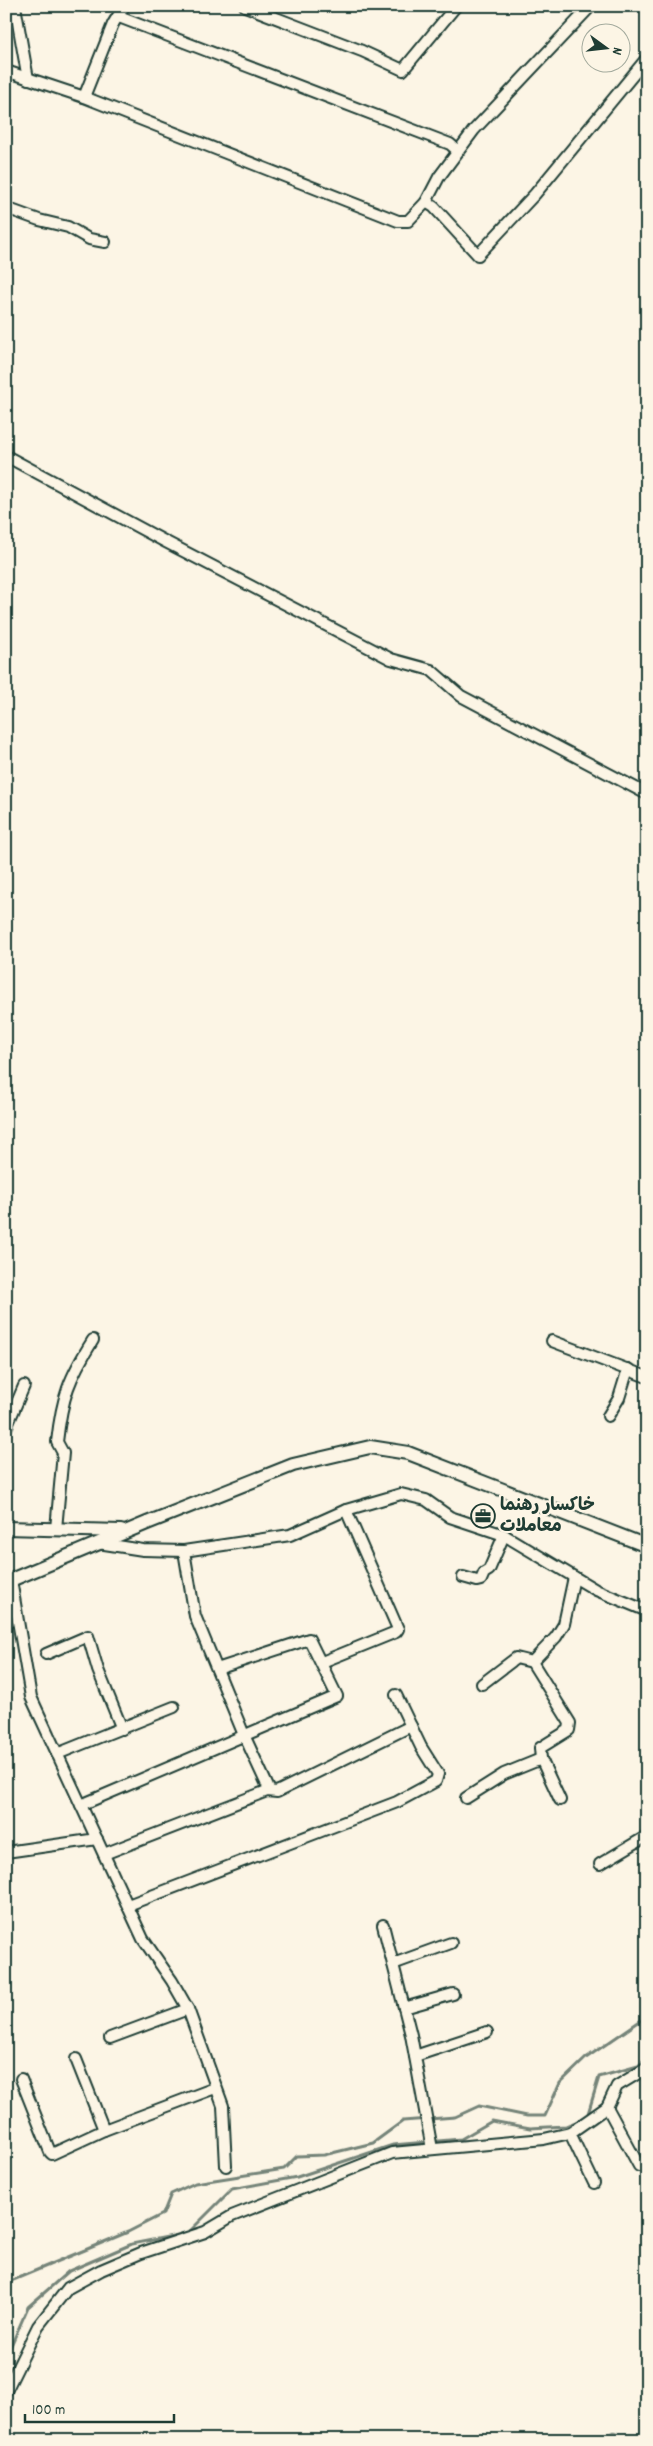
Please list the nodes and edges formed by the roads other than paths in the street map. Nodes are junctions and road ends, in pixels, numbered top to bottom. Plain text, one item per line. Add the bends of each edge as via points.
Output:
1 (15, 6) edge
2 (124, 6) edge
3 (245, 6) edge
4 (456, 6) edge
5 (591, 6) edge
6 (119, 17) junction
7 (647, 58) edge
8 (6, 71) edge
9 (28, 78) junction
10 (84, 97) junction
11 (458, 151) junction
12 (426, 202) junction
13 (6, 208) edge
14 (106, 242) dead end
15 (6, 456) edge
16 (647, 794) edge
17 (93, 1340) dead end
18 (552, 1340) dead end
19 (628, 1369) junction
20 (647, 1376) edge
21 (24, 1386) dead end
22 (608, 1416) dead end
23 (6, 1428) edge
24 (346, 1510) junction
25 (6, 1528) edge
26 (56, 1529) junction
27 (126, 1532) junction
28 (504, 1535) junction
29 (98, 1543) junction
30 (647, 1546) edge
31 (184, 1551) junction
32 (463, 1577) dead end
33 (574, 1577) junction
34 (9, 1581) edge
35 (647, 1610) edge
36 (46, 1654) dead end
37 (322, 1662) junction
38 (532, 1662) junction
39 (217, 1669) junction
40 (482, 1684) dead end
41 (396, 1695) dead end
42 (174, 1708) dead end
43 (411, 1726) junction
44 (122, 1729) junction
45 (244, 1735) junction
46 (57, 1754) junction
47 (542, 1759) junction
48 (267, 1792) junction
49 (466, 1798) dead end
50 (560, 1800) dead end
51 (81, 1805) junction
52 (647, 1836) edge
53 (97, 1839) junction
54 (6, 1852) edge
55 (104, 1854) junction
56 (600, 1864) dead end
57 (128, 1905) junction
58 (383, 1925) dead end
59 (451, 1943) dead end
60 (393, 1964) junction
61 (453, 1994) dead end
62 (404, 2008) junction
63 (188, 2009) junction
64 (487, 2032) dead end
65 (110, 2038) dead end
66 (415, 2056) junction
67 (76, 2059) dead end
68 (647, 2068) edge
69 (21, 2079) dead end
70 (215, 2088) junction
71 (607, 2106) junction
72 (104, 2130) junction
73 (570, 2132) junction
74 (432, 2149) junction
75 (226, 2166) dead end
76 (639, 2166) dead end
77 (594, 2183) dead end
78 (6, 2390) edge

1 - 9 street
2 - 6 street
3 - 4 street via 404,70
5 - 11 street
6 - 10 street via 113,24
6 - 11 street via 441,141
7 - 12 street via 535,194 478,255
8 - 9 street
9 - 10 street
10 - 12 street via 398,221 408,221
11 - 12 street
13 - 14 street via 68,227 89,239
15 - 16 street via 391,659 431,670 461,696
17 - 26 street via 72,1374 61,1414 57,1442 64,1450
18 - 19 street
19 - 20 street
19 - 22 street via 619,1398
21 - 23 street
24 - 28 street via 401,1494 426,1500 450,1517
24 - 31 street via 290,1535
24 - 37 street via 398,1629
25 - 26 street
26 - 27 street
27 - 29 street
27 - 30 street via 293,1465 370,1447 408,1453
28 - 32 street via 481,1580
28 - 33 street
29 - 31 street via 143,1550
29 - 34 street
31 - 39 street via 196,1616
33 - 35 street via 596,1590
33 - 38 street via 564,1624
34 - 46 street via 31,1697
36 - 44 street via 88,1636
37 - 39 street via 309,1639
37 - 45 street via 337,1694 335,1698
38 - 40 street via 516,1658
38 - 47 street via 570,1727 541,1746
39 - 45 street
41 - 43 street
42 - 44 street
43 - 48 street via 277,1792
43 - 57 street via 438,1774 436,1782 397,1802
44 - 46 street
45 - 48 street via 268,1787
45 - 51 street
46 - 51 street
47 - 49 street via 504,1774
47 - 50 street
48 - 55 street
51 - 53 street
52 - 56 street
53 - 54 street
53 - 55 street
55 - 57 street
57 - 63 street via 143,1940
58 - 60 street
59 - 60 street
60 - 62 street
61 - 62 street
62 - 66 street
63 - 65 street
63 - 70 street
64 - 66 street
66 - 74 street
67 - 72 street
68 - 71 street via 617,2086
69 - 72 street via 52,2154
70 - 72 street
70 - 75 street via 222,2106
71 - 73 street
71 - 76 street
73 - 74 street via 544,2139
73 - 77 street
74 - 78 street via 392,2153 232,2216 205,2232 133,2256 68,2288 38,2326

